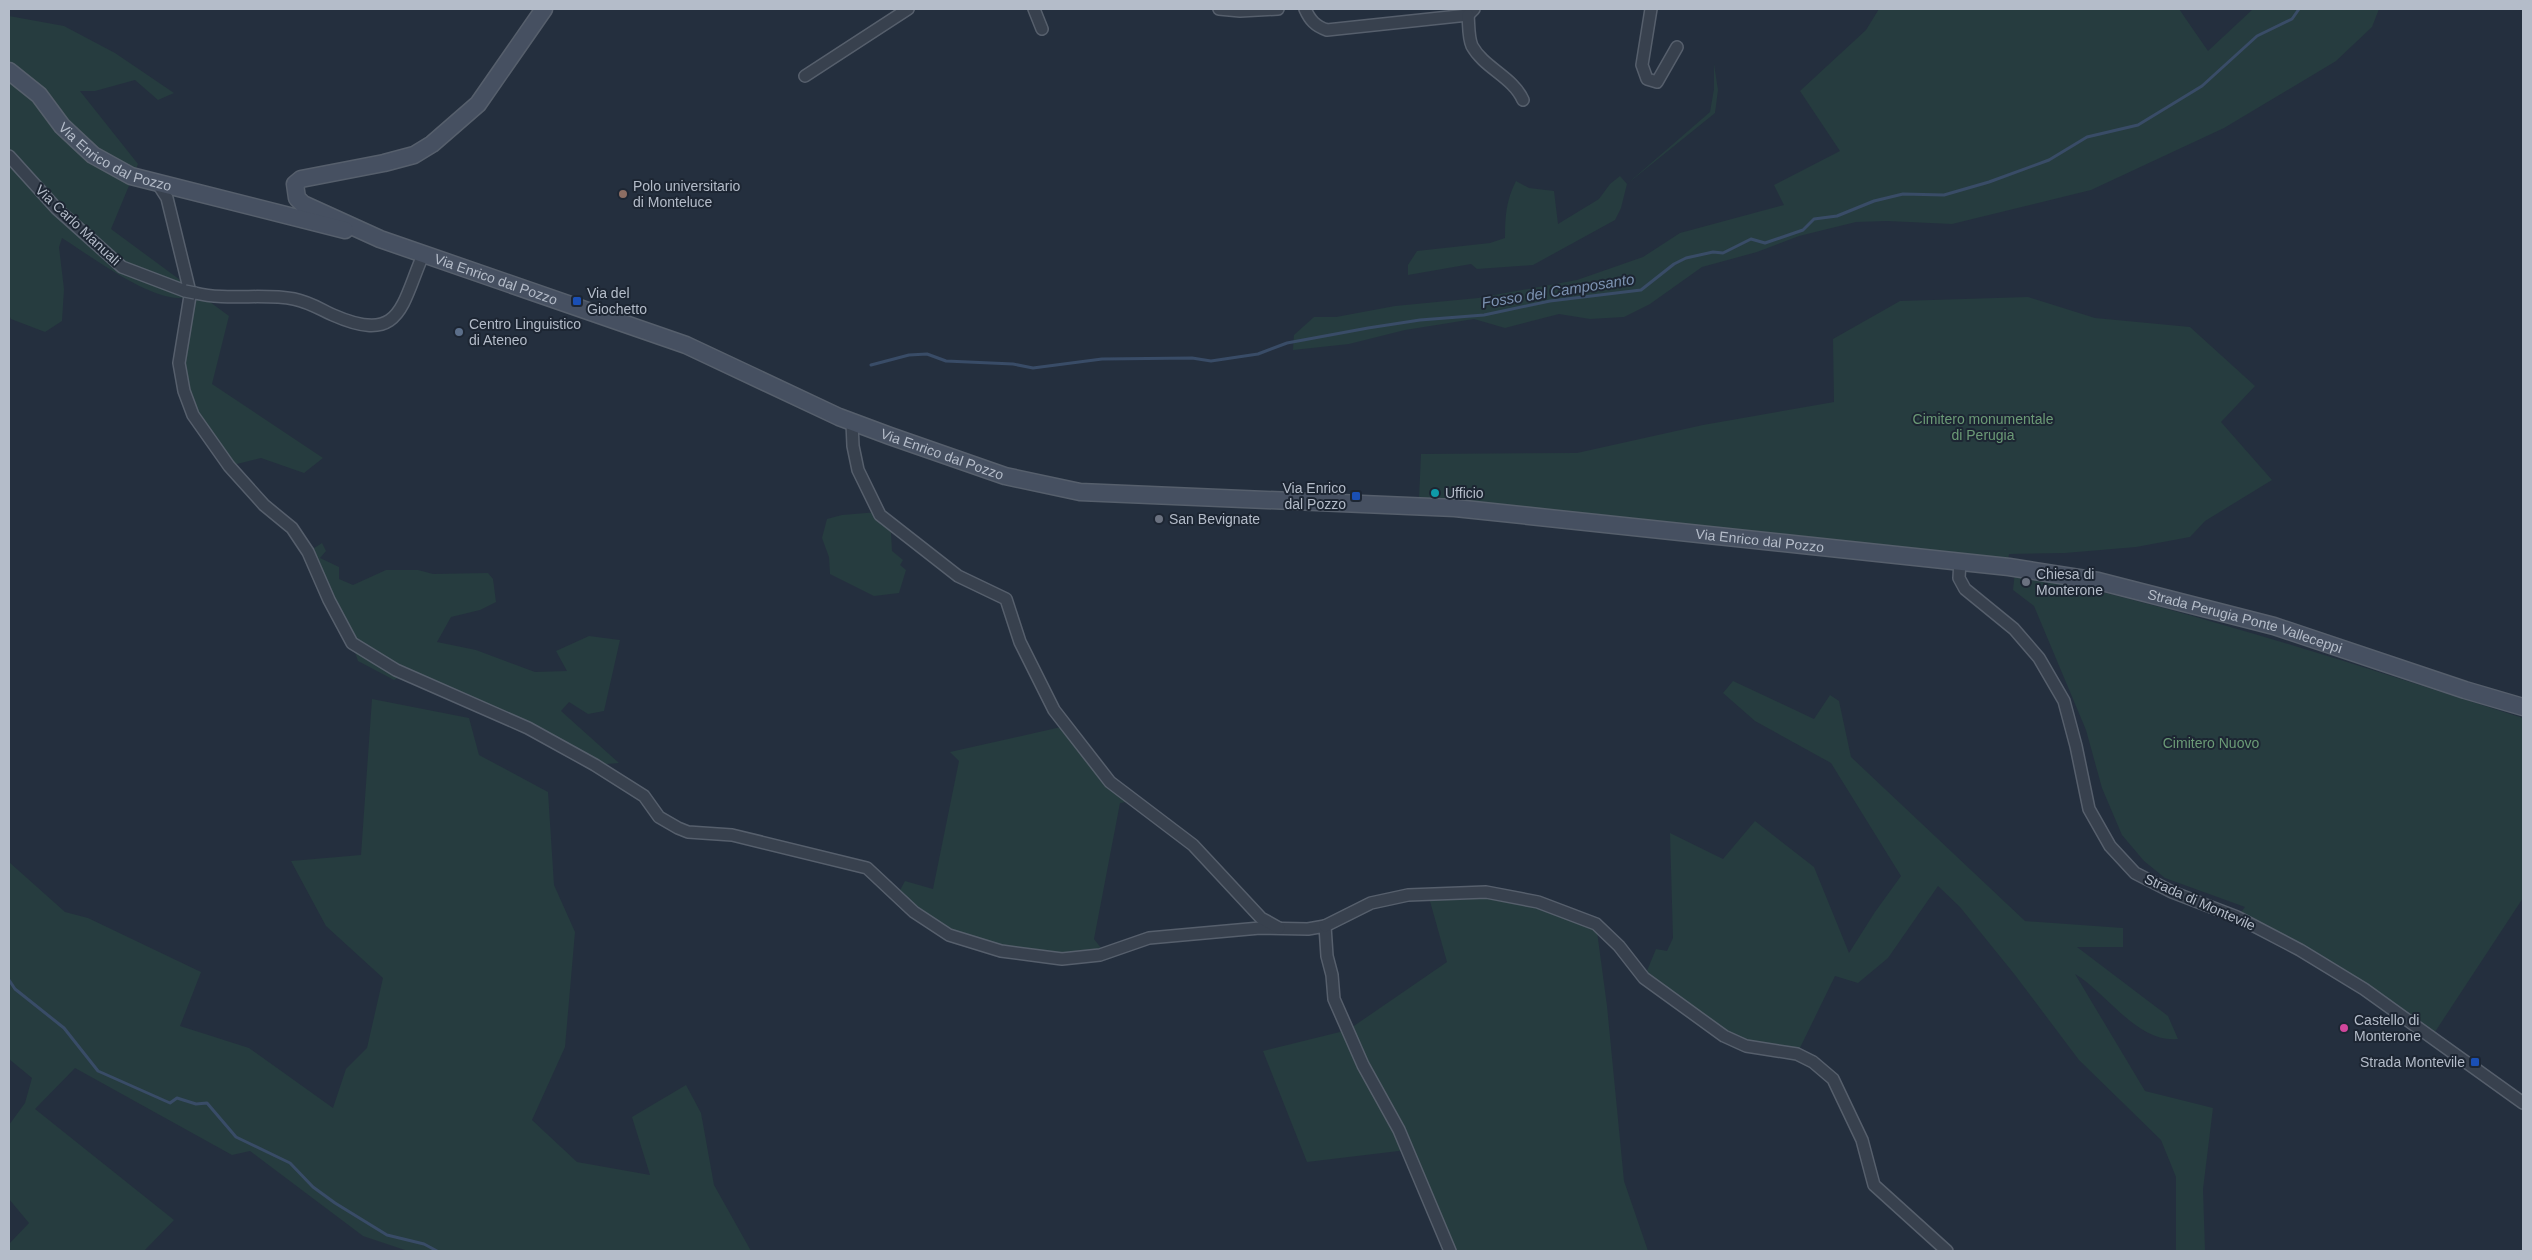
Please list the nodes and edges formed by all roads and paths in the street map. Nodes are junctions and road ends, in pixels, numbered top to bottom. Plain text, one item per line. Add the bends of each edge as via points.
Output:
1 (544, 9) edge
2 (908, 9) edge
3 (1034, 9) edge
4 (1219, 9) edge
5 (1278, 9) edge
6 (1305, 9) edge
7 (1651, 9) edge
8 (1471, 12) edge
9 (1042, 29) dead end
10 (1677, 47) dead end
11 (9, 71) edge
12 (805, 76) dead end
13 (1523, 100) dead end
14 (9, 156) edge
15 (158, 184) junction
16 (354, 228) junction
17 (423, 255) junction
18 (190, 292) junction
19 (852, 422) junction
20 (1960, 561) junction
21 (2523, 707) edge
22 (1325, 926) junction
23 (1281, 929) junction
24 (2523, 1103) edge
25 (1450, 1251) edge
26 (1947, 1251) edge

1 - 16 street via 478,104 432,144 414,155 312,176 295,184 297,198 303,204
2 - 12 street
3 - 9 street
4 - 5 street
6 - 8 street via 1310,20 1327,30
7 - 10 street via 1642,65 1647,79 1657,82
8 - 13 street via 1472,47 1519,91
11 - 15 street, Via Enrico dal Pozzo via 39,95 62,126 93,155 131,176
14 - 18 street, Via Carlo Manuali via 57,209 122,267
15 - 16 street, Via Enrico dal Pozzo via 342,231
15 - 18 street via 167,198
16 - 17 street, Via Enrico dal Pozzo
17 - 18 street, Via Carlo Manuali via 399,312 376,327 350,321 294,299
17 - 19 street, Via Enrico dal Pozzo via 686,345
18 - 23 street via 179,362 184,391 193,415 229,466 264,505 292,528 308,552 352,643 396,670 528,728 595,764 644,796 659,817 688,832 732,835 867,868 914,912 949,935 1001,951 1062,959 1100,955 1149,938
19 - 20 street, Via Enrico dal Pozzo via 1006,476 1080,492 1455,508
19 - 23 street via 858,470 880,515 958,576 1006,599 1020,642 1054,710 1110,782 1193,845 1261,918
20 - 21 street, Strada Perugia Ponte Valleceppi via 2098,582 2274,626
20 - 24 street, Strada di Montevile via 1959,578 1965,589 2014,629 2039,658 2064,701 2089,810 2110,846 2135,873 2172,892 2237,917 2300,950 2364,989
22 - 23 street via 1308,930
22 - 25 street via 1334,999 1399,1130
22 - 26 street via 1371,903 1408,894 1486,892 1538,902 1596,924 1619,946 1644,978 1724,1036 1746,1046 1797,1054 1813,1062 1833,1079 1862,1140 1874,1184

